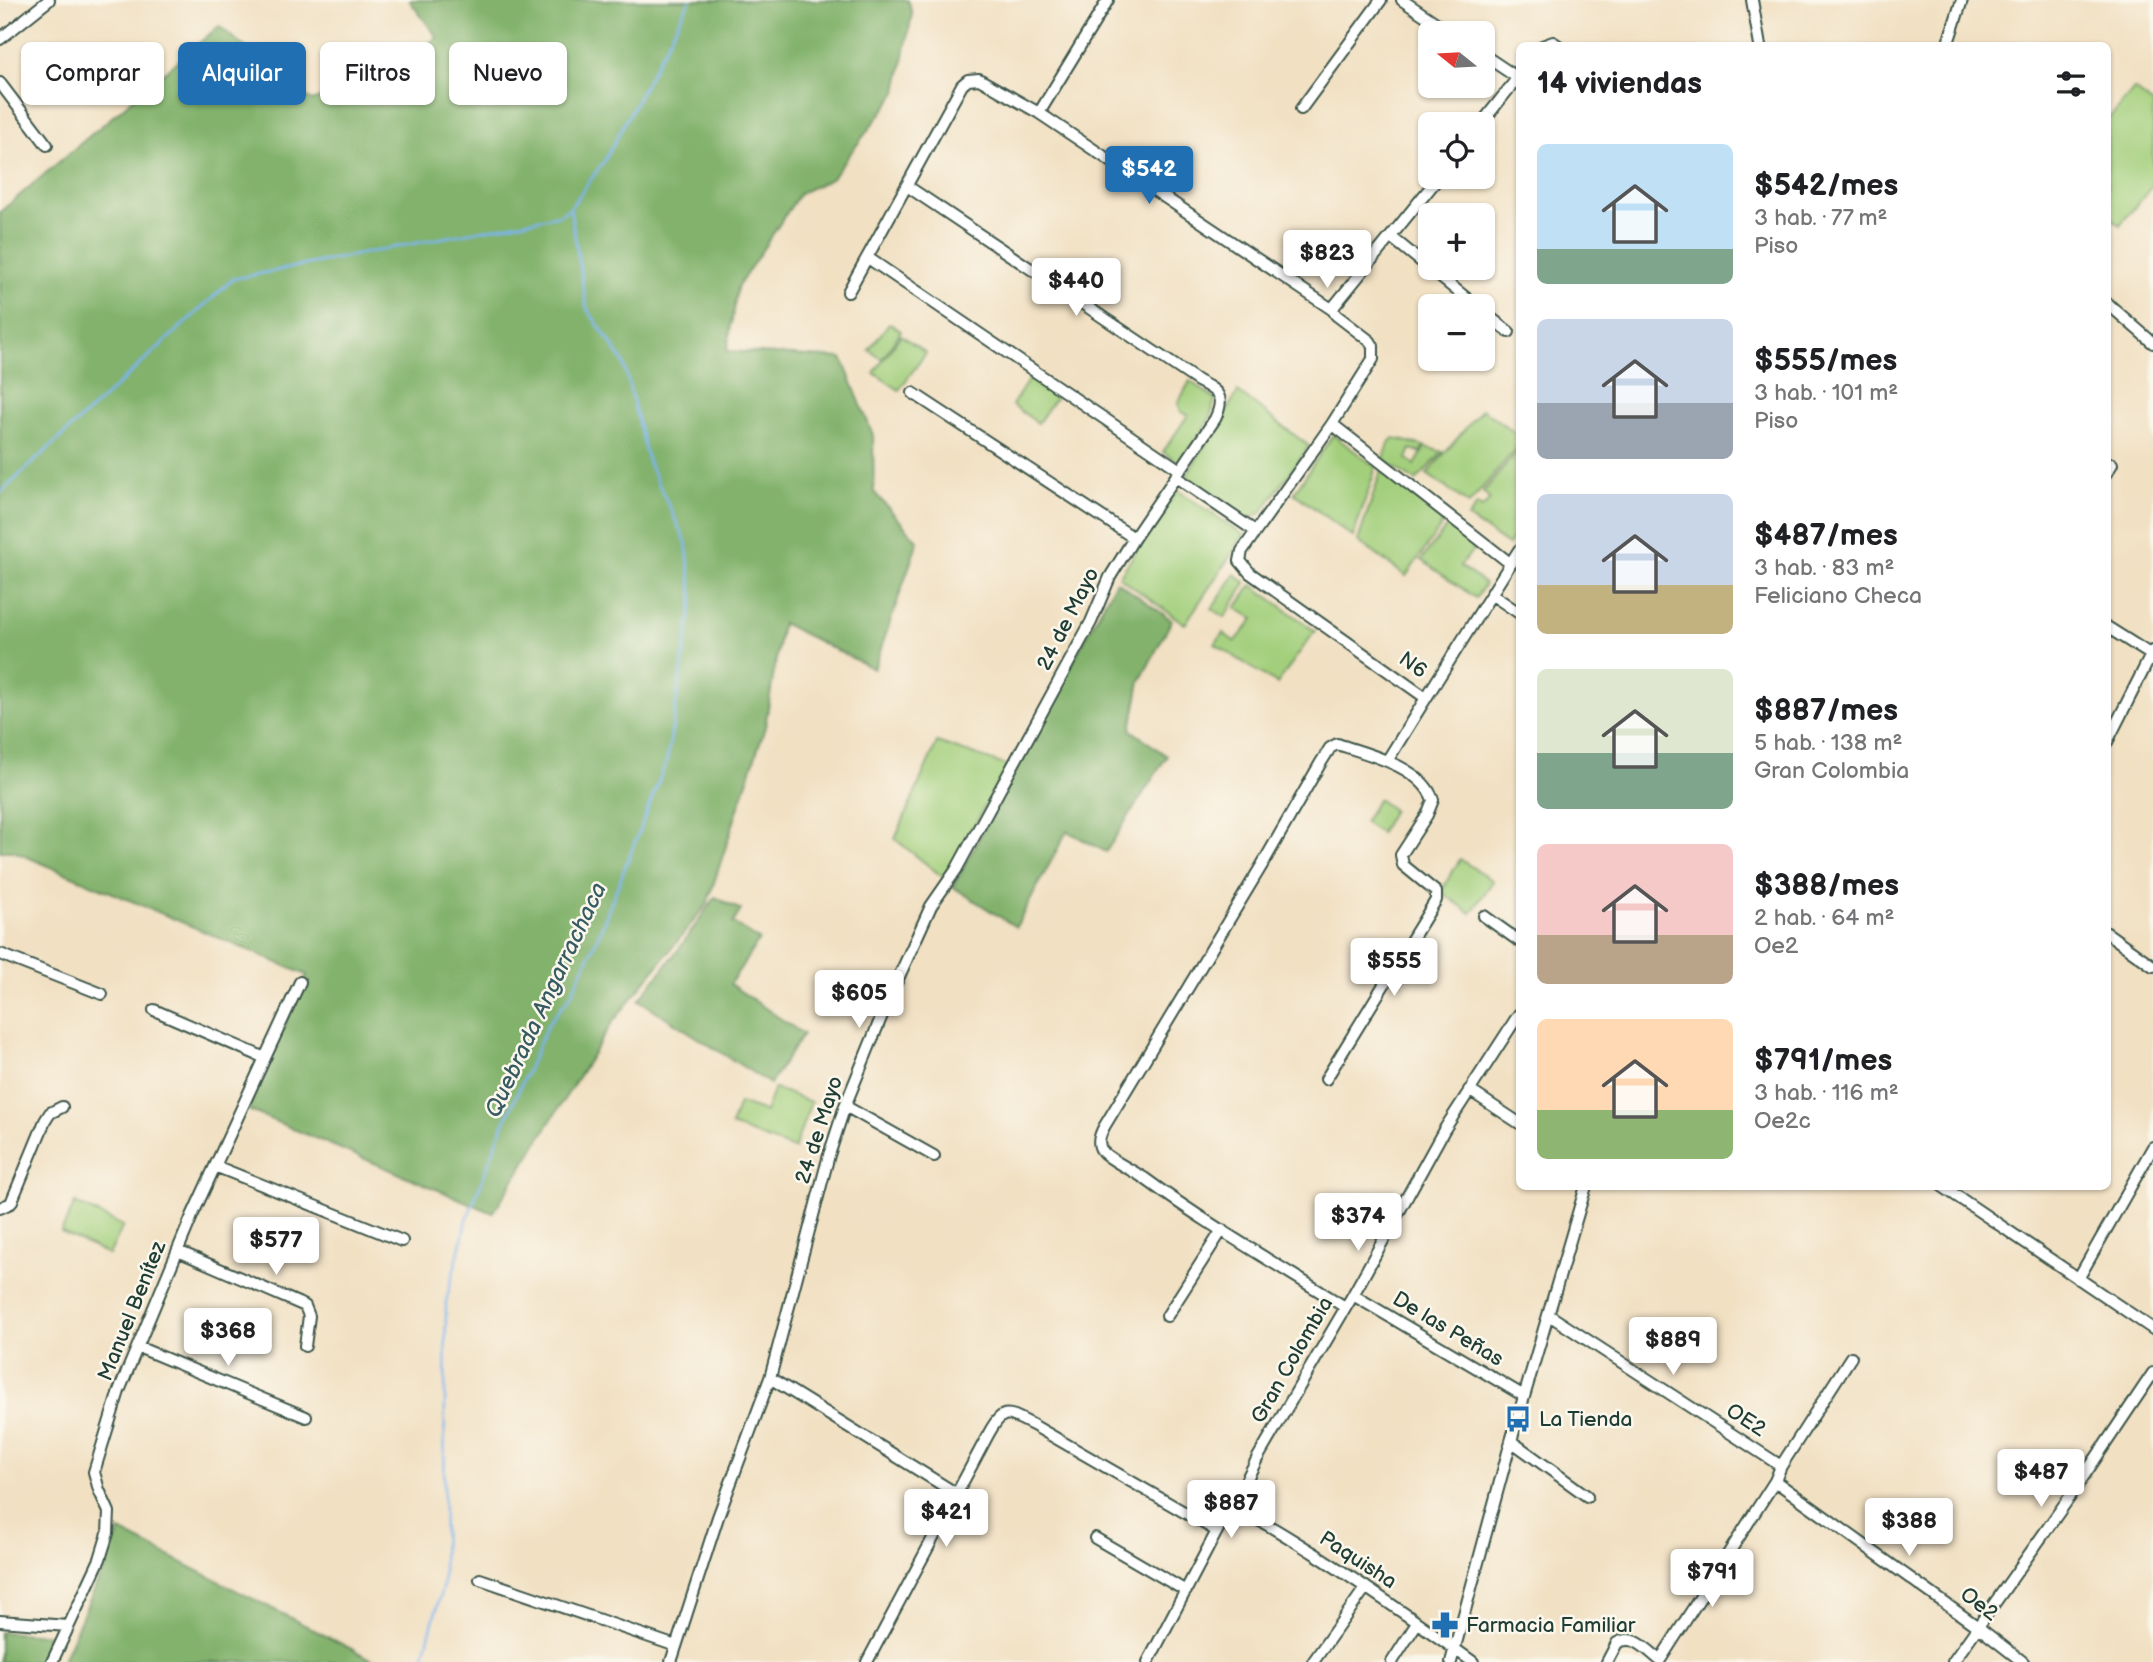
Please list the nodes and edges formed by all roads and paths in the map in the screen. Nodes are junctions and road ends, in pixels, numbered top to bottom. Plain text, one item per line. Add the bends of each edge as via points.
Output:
1 (49, 0) edge
2 (1108, 0) edge
3 (1381, 0) edge
4 (1402, 0) edge
5 (1752, 0) edge
6 (1962, 0) edge
7 (1433, 21) edge
8 (0, 39) edge
9 (1759, 42) edge
10 (1948, 42) edge
11 (1495, 62) edge
12 (1516, 76) edge
13 (1516, 80) edge
14 (0, 83) edge
15 (1301, 109) dead end
16 (1490, 112) edge
17 (1040, 113) junction
18 (47, 145) dead end
19 (906, 186) junction
20 (1429, 189) edge
21 (1391, 237) junction
22 (868, 258) junction
23 (848, 292) dead end
24 (1461, 294) edge
25 (2111, 306) edge
26 (1334, 310) junction
27 (1495, 321) edge
28 (1509, 332) dead end
29 (2153, 343) edge
30 (914, 393) dead end
31 (1332, 424) junction
32 (1181, 469) junction
33 (1255, 531) junction
34 (1134, 538) junction
35 (1516, 555) edge
36 (1511, 564) junction
37 (1491, 594) junction
38 (1516, 611) edge
39 (2111, 629) edge
40 (2152, 654) edge
41 (1426, 698) junction
42 (2111, 734) edge
43 (1387, 761) junction
44 (1484, 916) dead end
45 (2111, 936) edge
46 (1516, 939) edge
47 (0, 954) edge
48 (2153, 966) edge
49 (300, 982) dead end
50 (102, 993) dead end
51 (154, 1010) dead end
52 (1516, 1019) edge
53 (264, 1058) junction
54 (1326, 1079) dead end
55 (1469, 1090) junction
56 (845, 1106) junction
57 (62, 1107) dead end
58 (1516, 1121) edge
59 (2153, 1147) edge
60 (934, 1156) dead end
61 (215, 1166) junction
62 (1585, 1190) edge
63 (1948, 1190) edge
64 (0, 1208) edge
65 (1222, 1230) junction
66 (402, 1241) dead end
67 (178, 1251) junction
68 (2078, 1279) junction
69 (1353, 1295) junction
70 (1345, 1307) junction
71 (1549, 1315) junction
72 (1167, 1316) dead end
73 (2153, 1329) edge
74 (306, 1346) dead end
75 (138, 1347) junction
76 (1851, 1357) dead end
77 (2153, 1373) edge
78 (770, 1378) junction
79 (1524, 1396) junction
80 (306, 1417) dead end
81 (1511, 1441) junction
82 (1780, 1466) junction
83 (1775, 1481) junction
84 (957, 1494) junction
85 (1587, 1496) dead end
86 (1231, 1510) junction
87 (1217, 1531) junction
88 (1095, 1538) dead end
89 (480, 1579) dead end
90 (1366, 1587) junction
91 (1186, 1591) junction
92 (0, 1621) edge
93 (1418, 1623) junction
94 (68, 1626) junction
95 (1978, 1627) junction
96 (676, 1646) junction
97 (1454, 1649) junction
98 (1661, 1661) edge
99 (52, 1662) edge
100 (672, 1662) edge
101 (867, 1662) edge
102 (1148, 1662) edge
103 (1313, 1662) edge
104 (1392, 1662) edge
105 (1451, 1662) edge
106 (1473, 1662) edge
107 (1607, 1662) edge
108 (1953, 1662) edge
109 (2023, 1662) edge

1 - 8 street
2 - 17 street
3 - 15 street
4 - 7 street
5 - 9 street
6 - 10 street
11 - 12 street
13 - 16 street
14 - 18 street
17 - 19 street via 979,79 968,80
17 - 26 street
19 - 22 street
19 - 32 street, 24 de Mayo via 1219,395 1218,413
20 - 21 street
21 - 24 street
21 - 26 street
22 - 23 street
22 - 32 street
25 - 29 street
26 - 31 street via 1370,341 1374,352
27 - 28 street
30 - 34 street
31 - 33 street
31 - 36 street
32 - 33 street
32 - 34 street, 24 de Mayo
33 - 41 street, N6 via 1240,558 1250,573
34 - 56 street, 24 de Mayo via 956,870 931,906
35 - 36 street, N6
36 - 37 street, N6
37 - 38 street
37 - 41 street, N6
39 - 40 street
40 - 42 street
41 - 43 street
43 - 54 street via 1414,776 1433,800 1401,855 1403,865 1436,892 1436,900
43 - 65 street via 1337,744 1330,748 1099,1137 1102,1151
44 - 46 street
45 - 48 street
47 - 50 street
49 - 53 street, Manuel Benítez
51 - 53 street
52 - 55 street, Gran Colombia
53 - 61 street, Manuel Benítez
55 - 58 street
55 - 69 street, Gran Colombia
56 - 60 street
56 - 78 street, 24 de Mayo
57 - 64 street via 45,1121 11,1203
59 - 68 street
61 - 66 street
61 - 67 street, Manuel Benítez
62 - 71 street
63 - 68 street
65 - 70 street
65 - 72 street
67 - 74 street via 304,1306 309,1316
67 - 75 street, Manuel Benítez
68 - 73 street
69 - 70 street, Gran Colombia
69 - 79 street, De las Peñas
70 - 86 street, Gran Colombia
71 - 79 street
71 - 82 street, OE2
75 - 80 street
75 - 94 street, Manuel Benítez via 94,1472 109,1512 108,1533
76 - 82 street
77 - 95 street
78 - 84 street
78 - 96 street, 24 de Mayo
79 - 81 street
81 - 85 street
81 - 97 street
82 - 83 street
83 - 95 street, Oe2
83 - 98 street
84 - 87 street via 999,1416 1012,1415
84 - 101 street
86 - 87 street
86 - 90 street, Paquisha via 1283,1534
87 - 91 street
88 - 91 street
89 - 96 street
90 - 93 street, Paquisha
90 - 103 street
91 - 102 street
92 - 94 street
93 - 97 street, Paquisha
93 - 104 street
94 - 99 street, Manuel Benítez
95 - 108 street
95 - 109 street, Oe2
96 - 100 street, 24 de Mayo
97 - 105 street
97 - 106 street, Paquisha
98 - 107 street via 1627,1639 1617,1643

